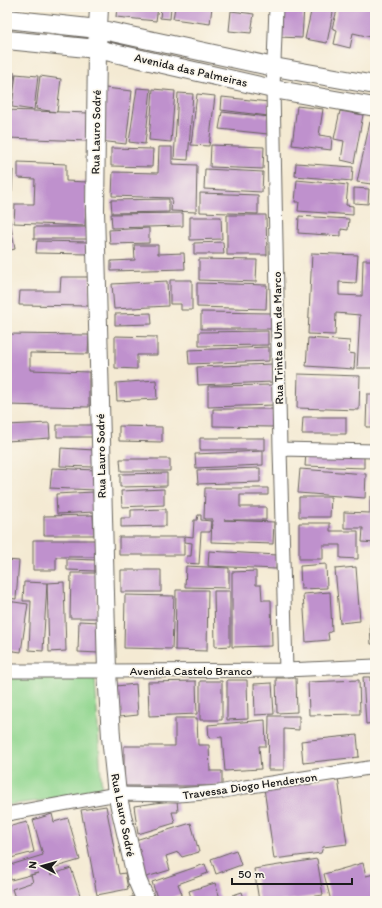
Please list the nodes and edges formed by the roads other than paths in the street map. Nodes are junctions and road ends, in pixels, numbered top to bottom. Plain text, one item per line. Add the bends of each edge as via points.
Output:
1 (99, 7) edge
2 (276, 7) edge
3 (7, 19) edge
4 (98, 29) junction
5 (7, 40) edge
6 (97, 49) junction
7 (274, 67) junction
8 (375, 85) edge
9 (273, 89) junction
10 (375, 107) edge
11 (280, 450) junction
12 (375, 451) edge
13 (375, 666) edge
14 (286, 670) junction
15 (7, 671) edge
16 (107, 671) junction
17 (375, 767) edge
18 (117, 794) junction
19 (7, 814) edge
20 (146, 901) edge

1 - 4 street, Rua Lauro Sodré
2 - 7 street, Rua Trinta e Um de Marco
3 - 4 street, Avenida das Palmeiras
4 - 6 street, Rua Lauro Sodré
4 - 7 street, Avenida das Palmeiras
5 - 6 street, Avenida das Palmeiras
6 - 9 street, Avenida das Palmeiras
6 - 16 street, Rua Lauro Sodré via 95,210
7 - 8 street, Avenida das Palmeiras
7 - 9 street, Rua Trinta e Um de Marco
9 - 10 street, Avenida das Palmeiras
9 - 11 street, Rua Trinta e Um de Marco
11 - 12 street
11 - 14 street, Rua Trinta e Um de Marco
13 - 14 street, Avenida Castelo Branco
14 - 16 street, Avenida Castelo Branco
15 - 16 street, Avenida Castelo Branco
16 - 18 street, Rua Lauro Sodré
17 - 18 street, Travessa Diogo Henderson via 219,792 178,796
18 - 19 street, Travessa Diogo Henderson
18 - 20 street, Rua Lauro Sodré via 137,880

